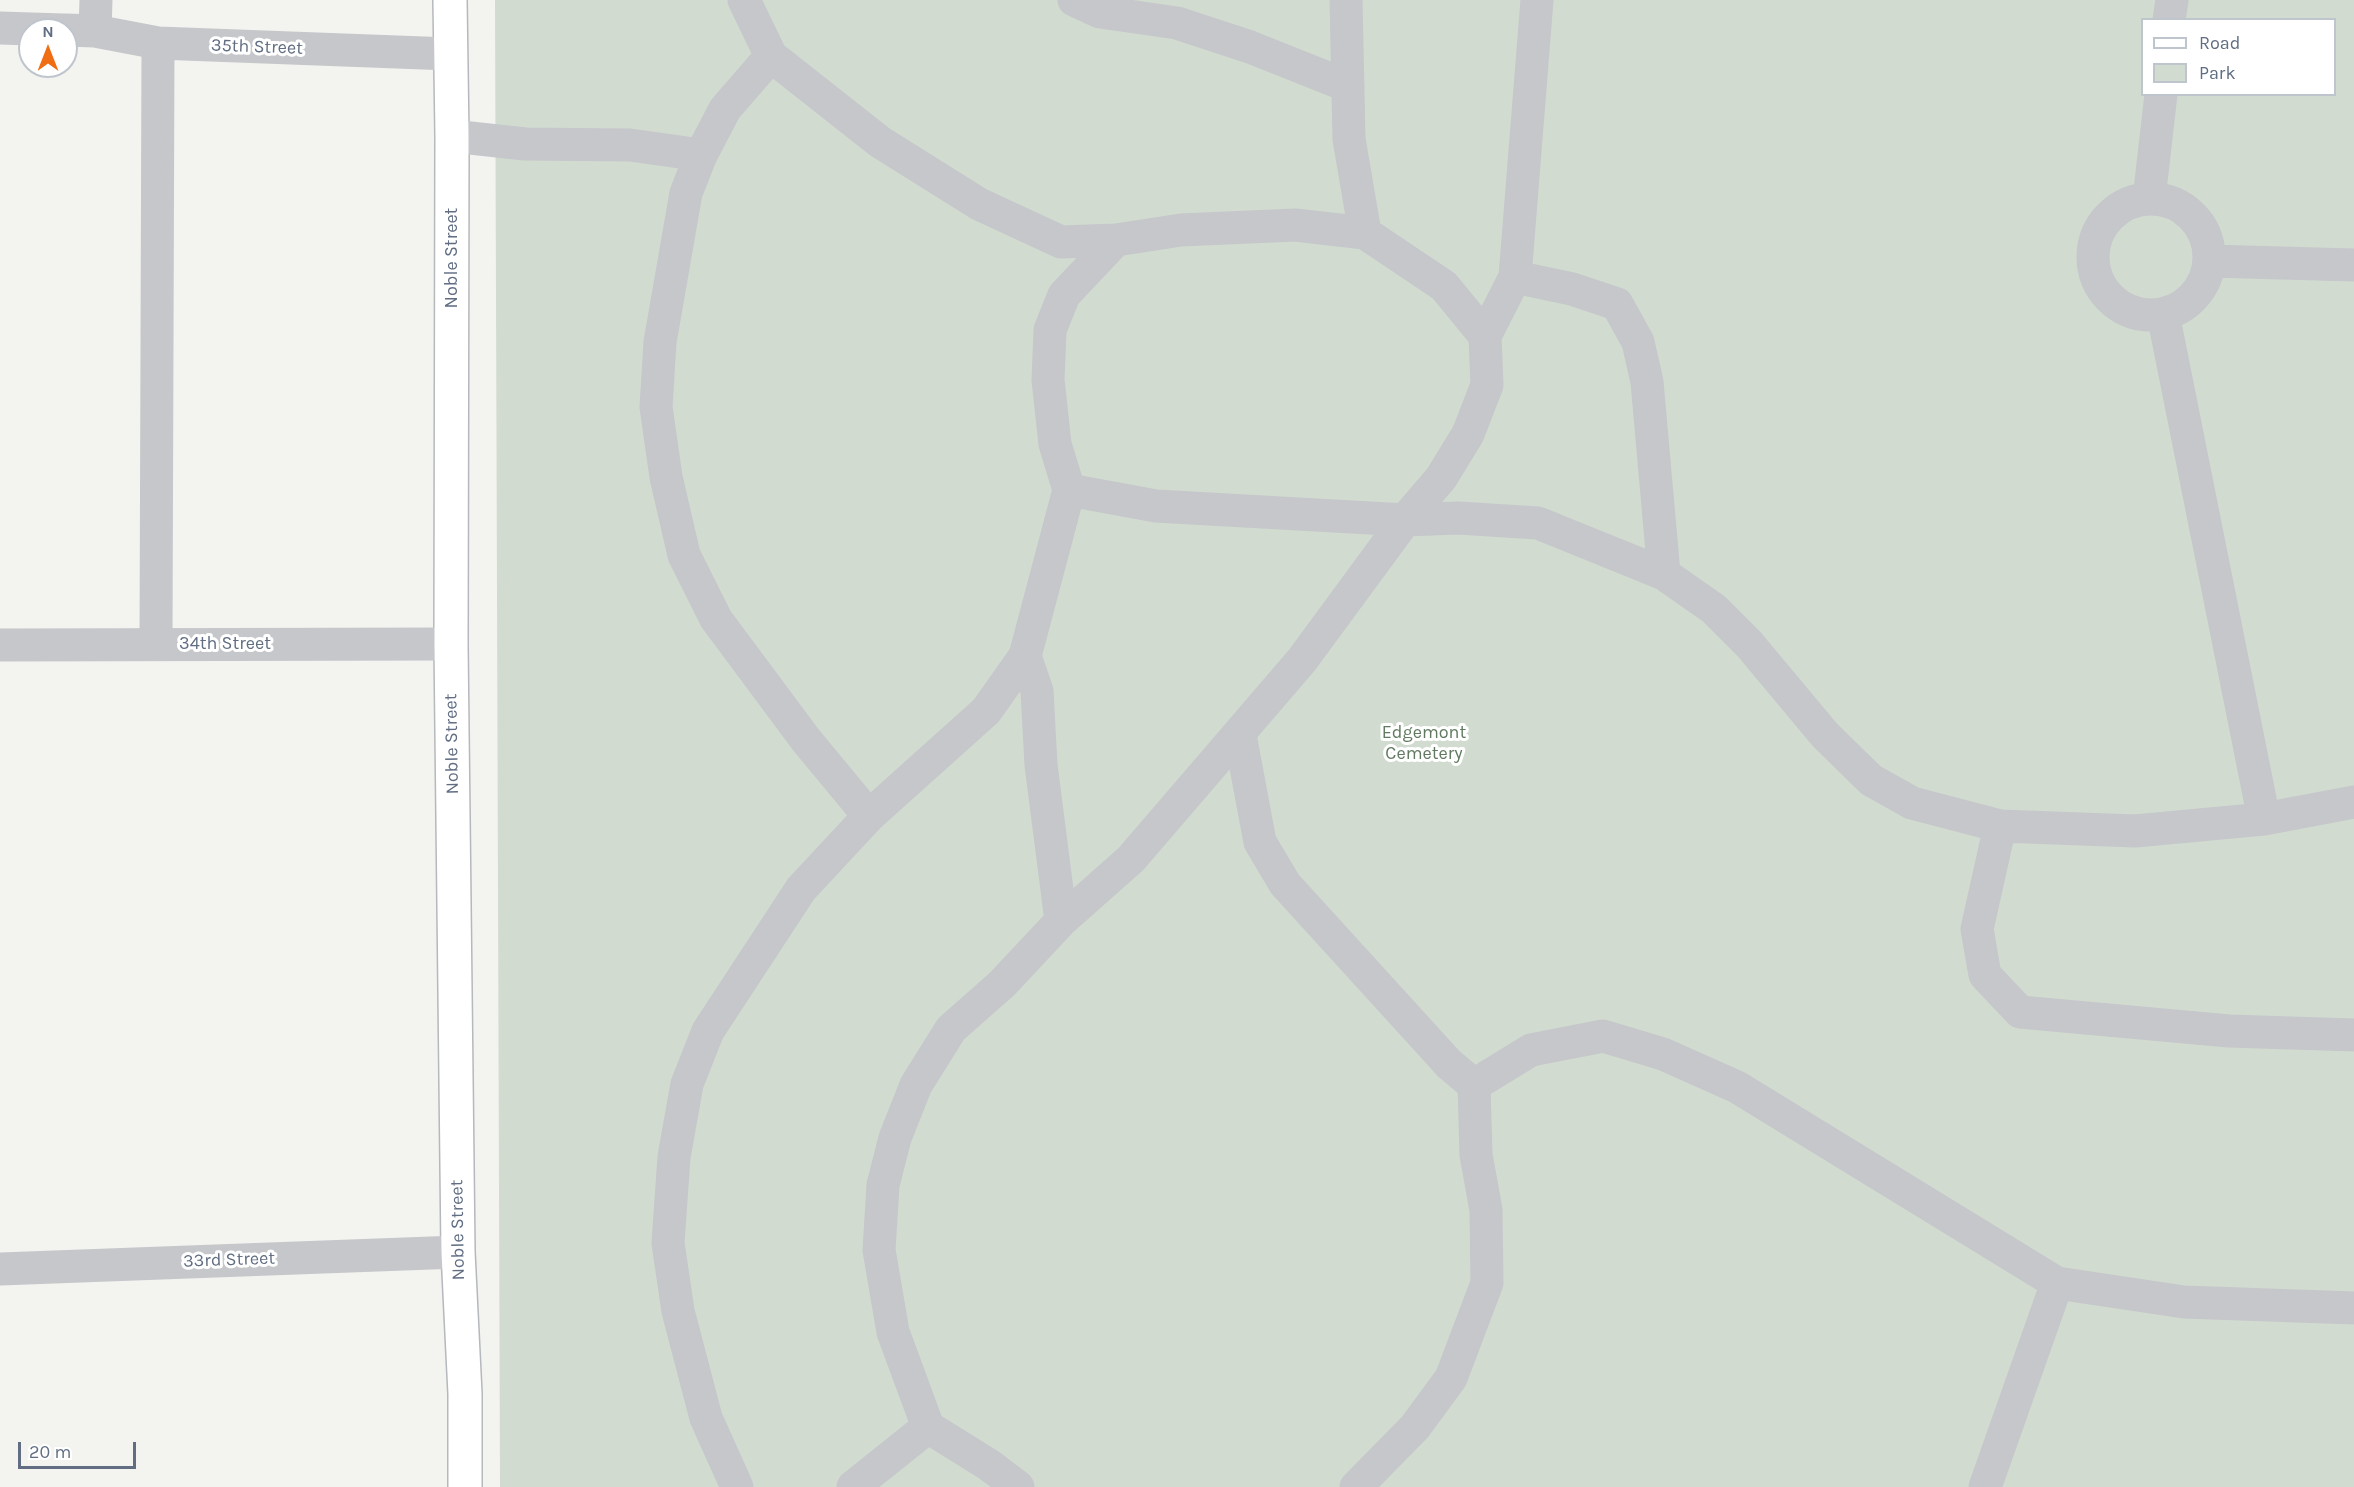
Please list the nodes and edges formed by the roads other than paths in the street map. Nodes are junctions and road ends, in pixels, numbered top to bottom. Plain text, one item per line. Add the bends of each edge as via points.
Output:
1 (450, 0) edge
2 (744, 0) edge
3 (1074, 0) edge
4 (1346, 0) edge
5 (1537, 0) edge
6 (2172, 0) edge
7 (2169, 18) edge
8 (80, 23) edge
9 (0, 28) edge
10 (158, 43) junction
11 (450, 54) junction
12 (771, 56) junction
13 (1348, 86) junction
14 (2161, 96) edge
15 (452, 136) junction
16 (701, 155) junction
17 (2149, 199) junction
18 (1365, 233) junction
19 (1116, 240) junction
20 (2209, 261) junction
21 (2354, 265) edge
22 (1515, 277) junction
23 (2163, 314) junction
24 (1485, 336) junction
25 (1069, 490) junction
26 (1405, 520) junction
27 (1664, 574) junction
28 (156, 644) junction
29 (451, 644) junction
30 (0, 645) edge
31 (1025, 656) junction
32 (1240, 735) junction
33 (2354, 802) edge
34 (869, 816) junction
35 (2264, 819) junction
36 (2001, 826) junction
37 (1061, 921) junction
38 (2354, 1035) edge
39 (1474, 1085) junction
40 (458, 1252) junction
41 (0, 1269) edge
42 (2057, 1283) junction
43 (2354, 1308) edge
44 (928, 1427) junction
45 (465, 1487) edge
46 (737, 1487) edge
47 (853, 1487) edge
48 (1018, 1487) edge
49 (1356, 1487) edge
50 (1985, 1487) edge

1 - 11 main road, Noble Street
2 - 12 street
3 - 13 street via 1100,12 1177,23
4 - 13 street
5 - 22 street
6 - 7 street
8 - 9 street, 35th Street
8 - 10 street, 35th Street
10 - 11 street, 35th Street
10 - 28 street
11 - 15 main road, Noble Street
12 - 16 street via 725,109
12 - 19 street via 880,142 979,204 1061,242
13 - 18 street via 1349,139
14 - 17 street
15 - 16 street via 525,144 630,145
15 - 29 main road, Noble Street
16 - 34 street via 684,204 660,342 656,407 666,477 684,555 716,619 806,740
17 - 20 street via 2168,201 2186,210 2208,241
17 - 23 street via 2130,203 2113,213 2100,228 2093,265 2110,299 2144,315
18 - 19 street via 1294,225 1181,230
18 - 24 street via 1444,286
19 - 25 street via 1064,295 1050,330 1049,390 1055,444
20 - 21 street
20 - 23 street via 2205,279 2195,295
22 - 24 street
22 - 27 street via 1617,304 1638,342 1647,382
23 - 35 street
24 - 26 street via 1487,385 1468,434 1441,478
25 - 26 street via 1156,506
25 - 31 street
26 - 27 street via 1458,518 1538,523
26 - 32 street via 1302,660
27 - 36 street via 1714,609 1749,644 1825,735 1871,780 1912,803
28 - 29 street, 34th Street
28 - 30 street, 34th Street
29 - 40 main road, Noble Street
31 - 34 street via 986,711
31 - 37 street via 1037,691 1041,765
32 - 37 street via 1131,859
32 - 39 street via 1260,842 1285,884 1449,1064
33 - 35 street
34 - 46 street via 801,889 708,1031 687,1084 674,1157 668,1243 678,1311 706,1418
35 - 36 street via 2135,831
36 - 38 street via 1977,929 1985,975 2020,1012 2229,1031
37 - 44 street via 1002,984 951,1029 916,1085 895,1138 883,1185 879,1250 893,1332
39 - 42 street via 1531,1050 1603,1036 1663,1054 1737,1087
39 - 49 street via 1476,1155 1486,1210 1487,1283 1451,1378 1415,1427
40 - 41 street, 33rd Street
40 - 45 main road, Noble Street
42 - 43 street via 2184,1302
42 - 50 street
44 - 47 street
44 - 48 street

